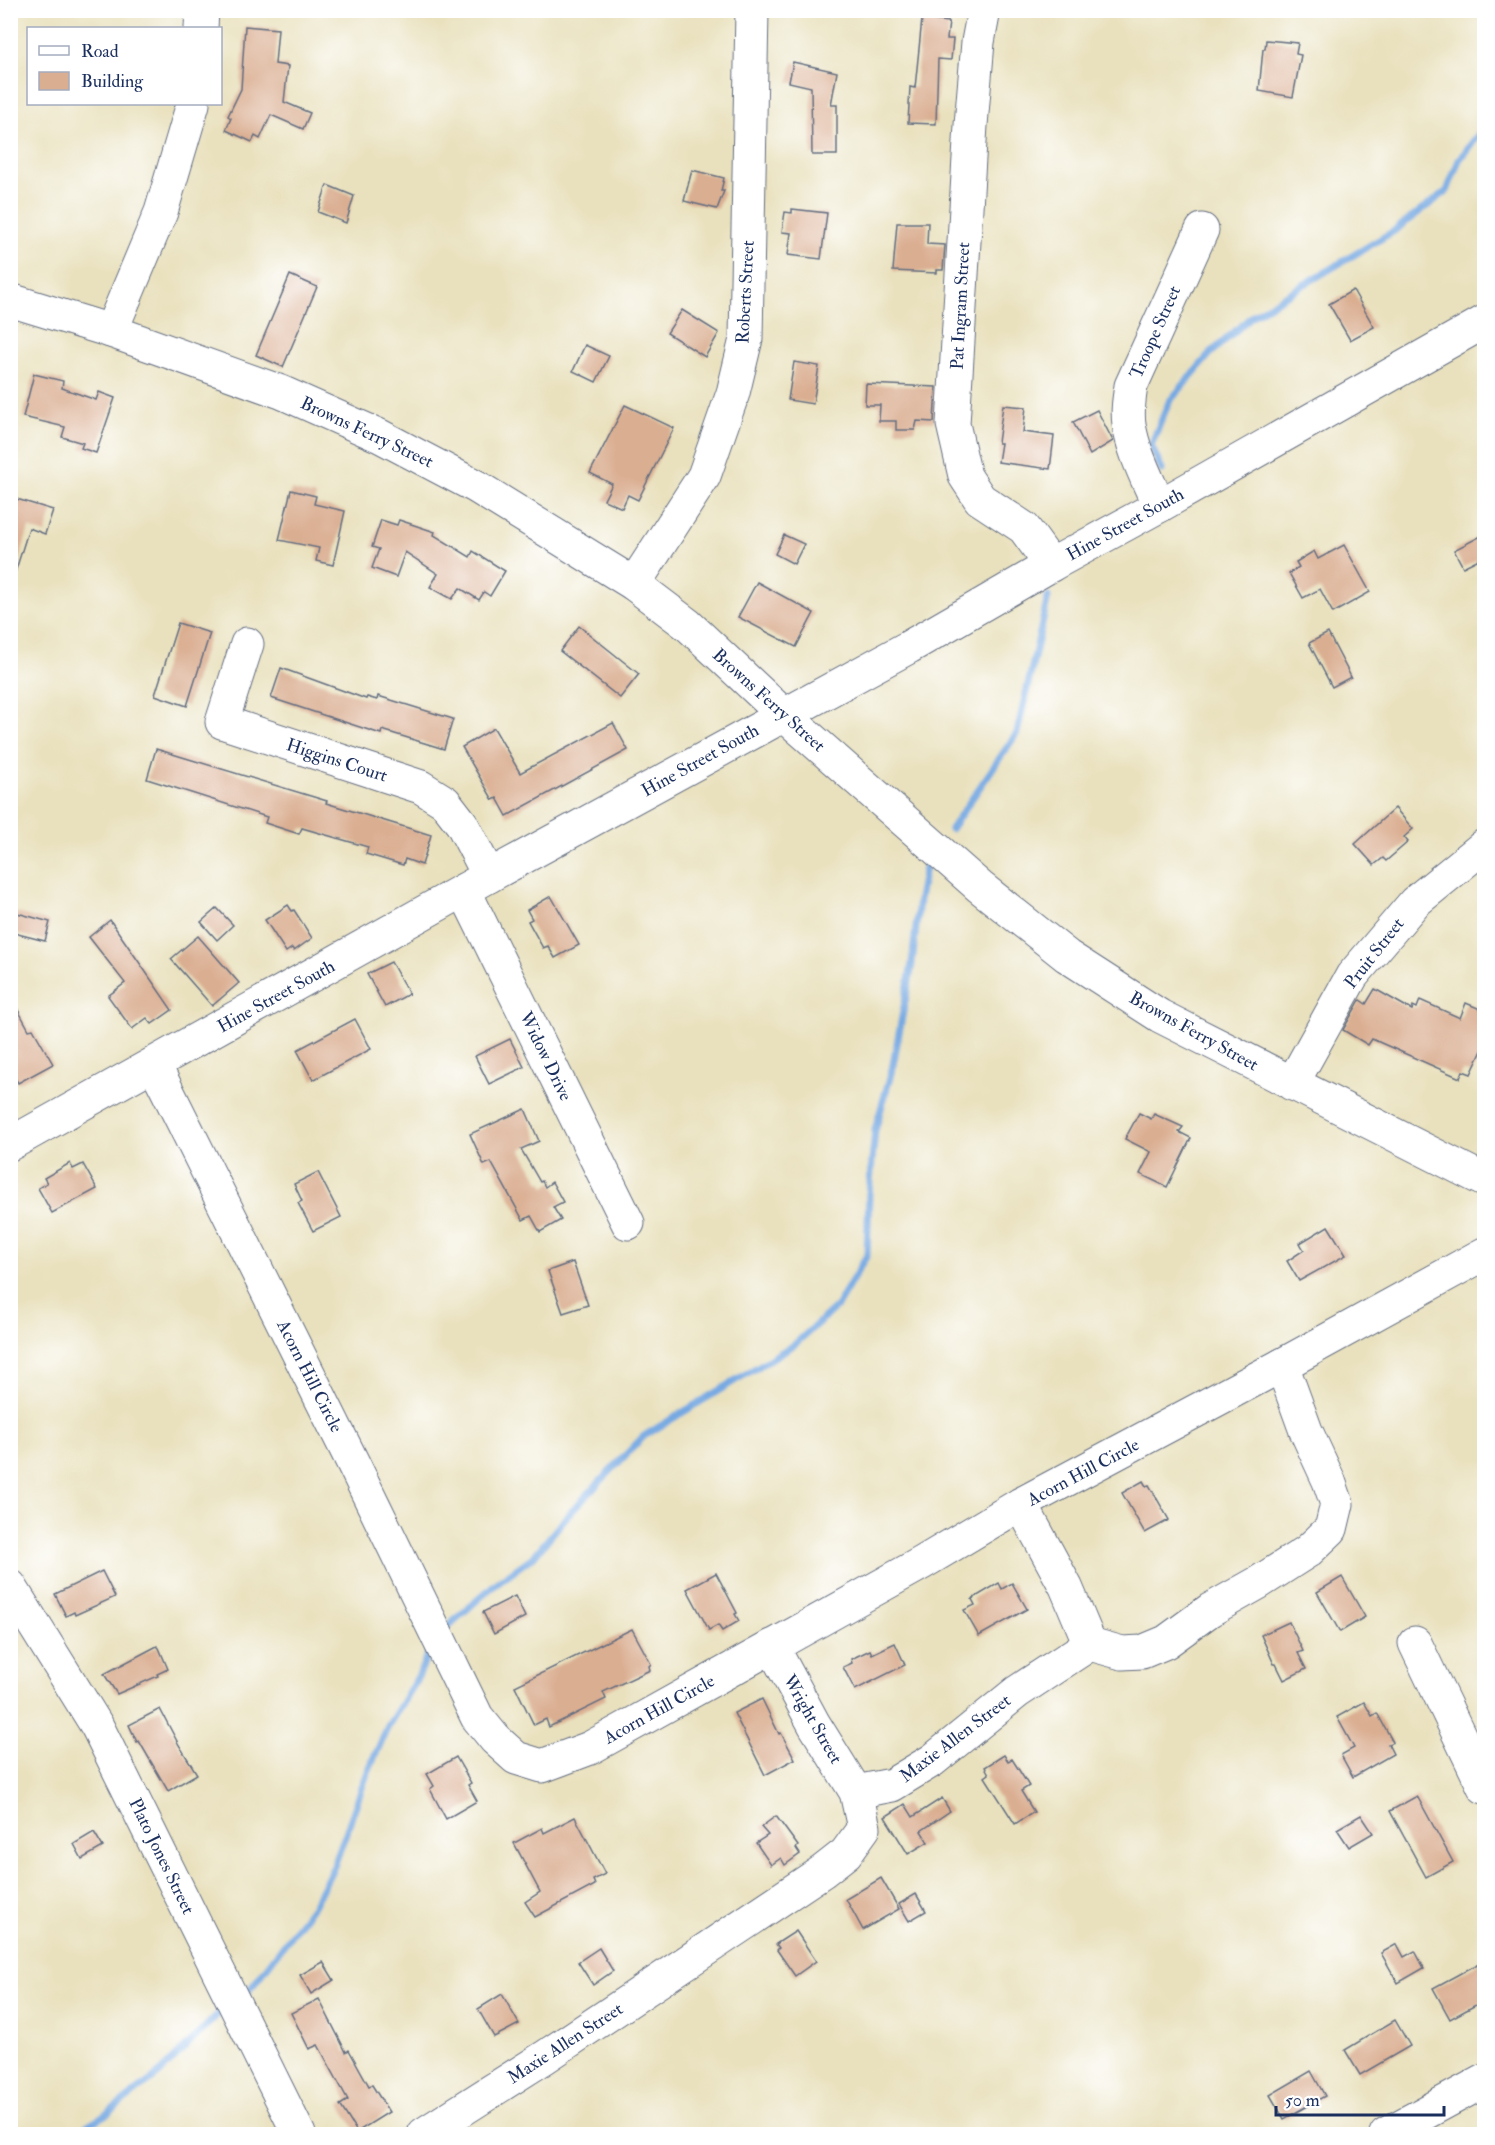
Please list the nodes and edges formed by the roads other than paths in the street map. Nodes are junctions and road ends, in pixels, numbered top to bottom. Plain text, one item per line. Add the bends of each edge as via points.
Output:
1 (202, 10) edge
2 (752, 10) edge
3 (984, 10) edge
4 (201, 27) edge
5 (193, 105) edge
6 (1202, 230) dead end
7 (10, 300) edge
8 (1485, 322) edge
9 (111, 331) junction
10 (1159, 506) junction
11 (1051, 565) junction
12 (634, 584) junction
13 (247, 644) dead end
14 (783, 714) junction
15 (1485, 846) edge
16 (477, 883) junction
17 (154, 1064) junction
18 (1292, 1084) junction
19 (10, 1144) edge
20 (1485, 1179) edge
21 (628, 1223) dead end
22 (1485, 1254) edge
23 (1282, 1365) junction
24 (1021, 1504) junction
25 (10, 1586) edge
26 (1416, 1643) dead end
27 (1090, 1644) junction
28 (772, 1646) junction
29 (1485, 1787) edge
30 (856, 1792) junction
31 (1485, 2081) edge
32 (299, 2134) edge
33 (424, 2134) edge
34 (1386, 2134) edge

1 - 4 street
2 - 12 street, Roberts Street via 746,339 733,393 704,476
3 - 11 street, Pat Ingram Street via 971,124 953,424 965,476 975,491 1024,528
5 - 9 street via 161,212
6 - 10 street, Troope Street via 1131,386 1129,425
7 - 9 street, Browns Ferry Street
8 - 10 street, Hine Street South
9 - 12 street, Browns Ferry Street via 281,392 380,436 477,487
10 - 11 street, Hine Street South
11 - 14 street, Hine Street South
12 - 14 street, Browns Ferry Street via 688,625
13 - 16 street, Higgins Court via 222,722 421,788 445,802 462,824
14 - 16 street, Hine Street South
14 - 18 street, Browns Ferry Street via 980,887 1067,956 1160,1016
15 - 18 street, Pruit Street via 1415,902 1352,976
16 - 17 street, Hine Street South
16 - 21 street, Widow Drive
17 - 19 street, Hine Street South
17 - 28 street, Acorn Hill Circle via 477,1717 495,1739 516,1758 542,1766 590,1748
18 - 20 street, Browns Ferry Street
22 - 23 street, Acorn Hill Circle
23 - 24 street, Acorn Hill Circle
23 - 27 street via 1337,1504 1331,1529 1308,1551 1210,1610 1166,1642 1142,1652 1122,1653
24 - 27 street via 1066,1587
24 - 28 street, Acorn Hill Circle
25 - 32 street, Plato Jones Street via 97,1726
26 - 29 street
27 - 30 street, Maxie Allen Street via 1017,1692 933,1760 892,1785
28 - 30 street, Wright Street
30 - 33 street, Maxie Allen Street via 864,1828 846,1853 831,1865
31 - 34 street

